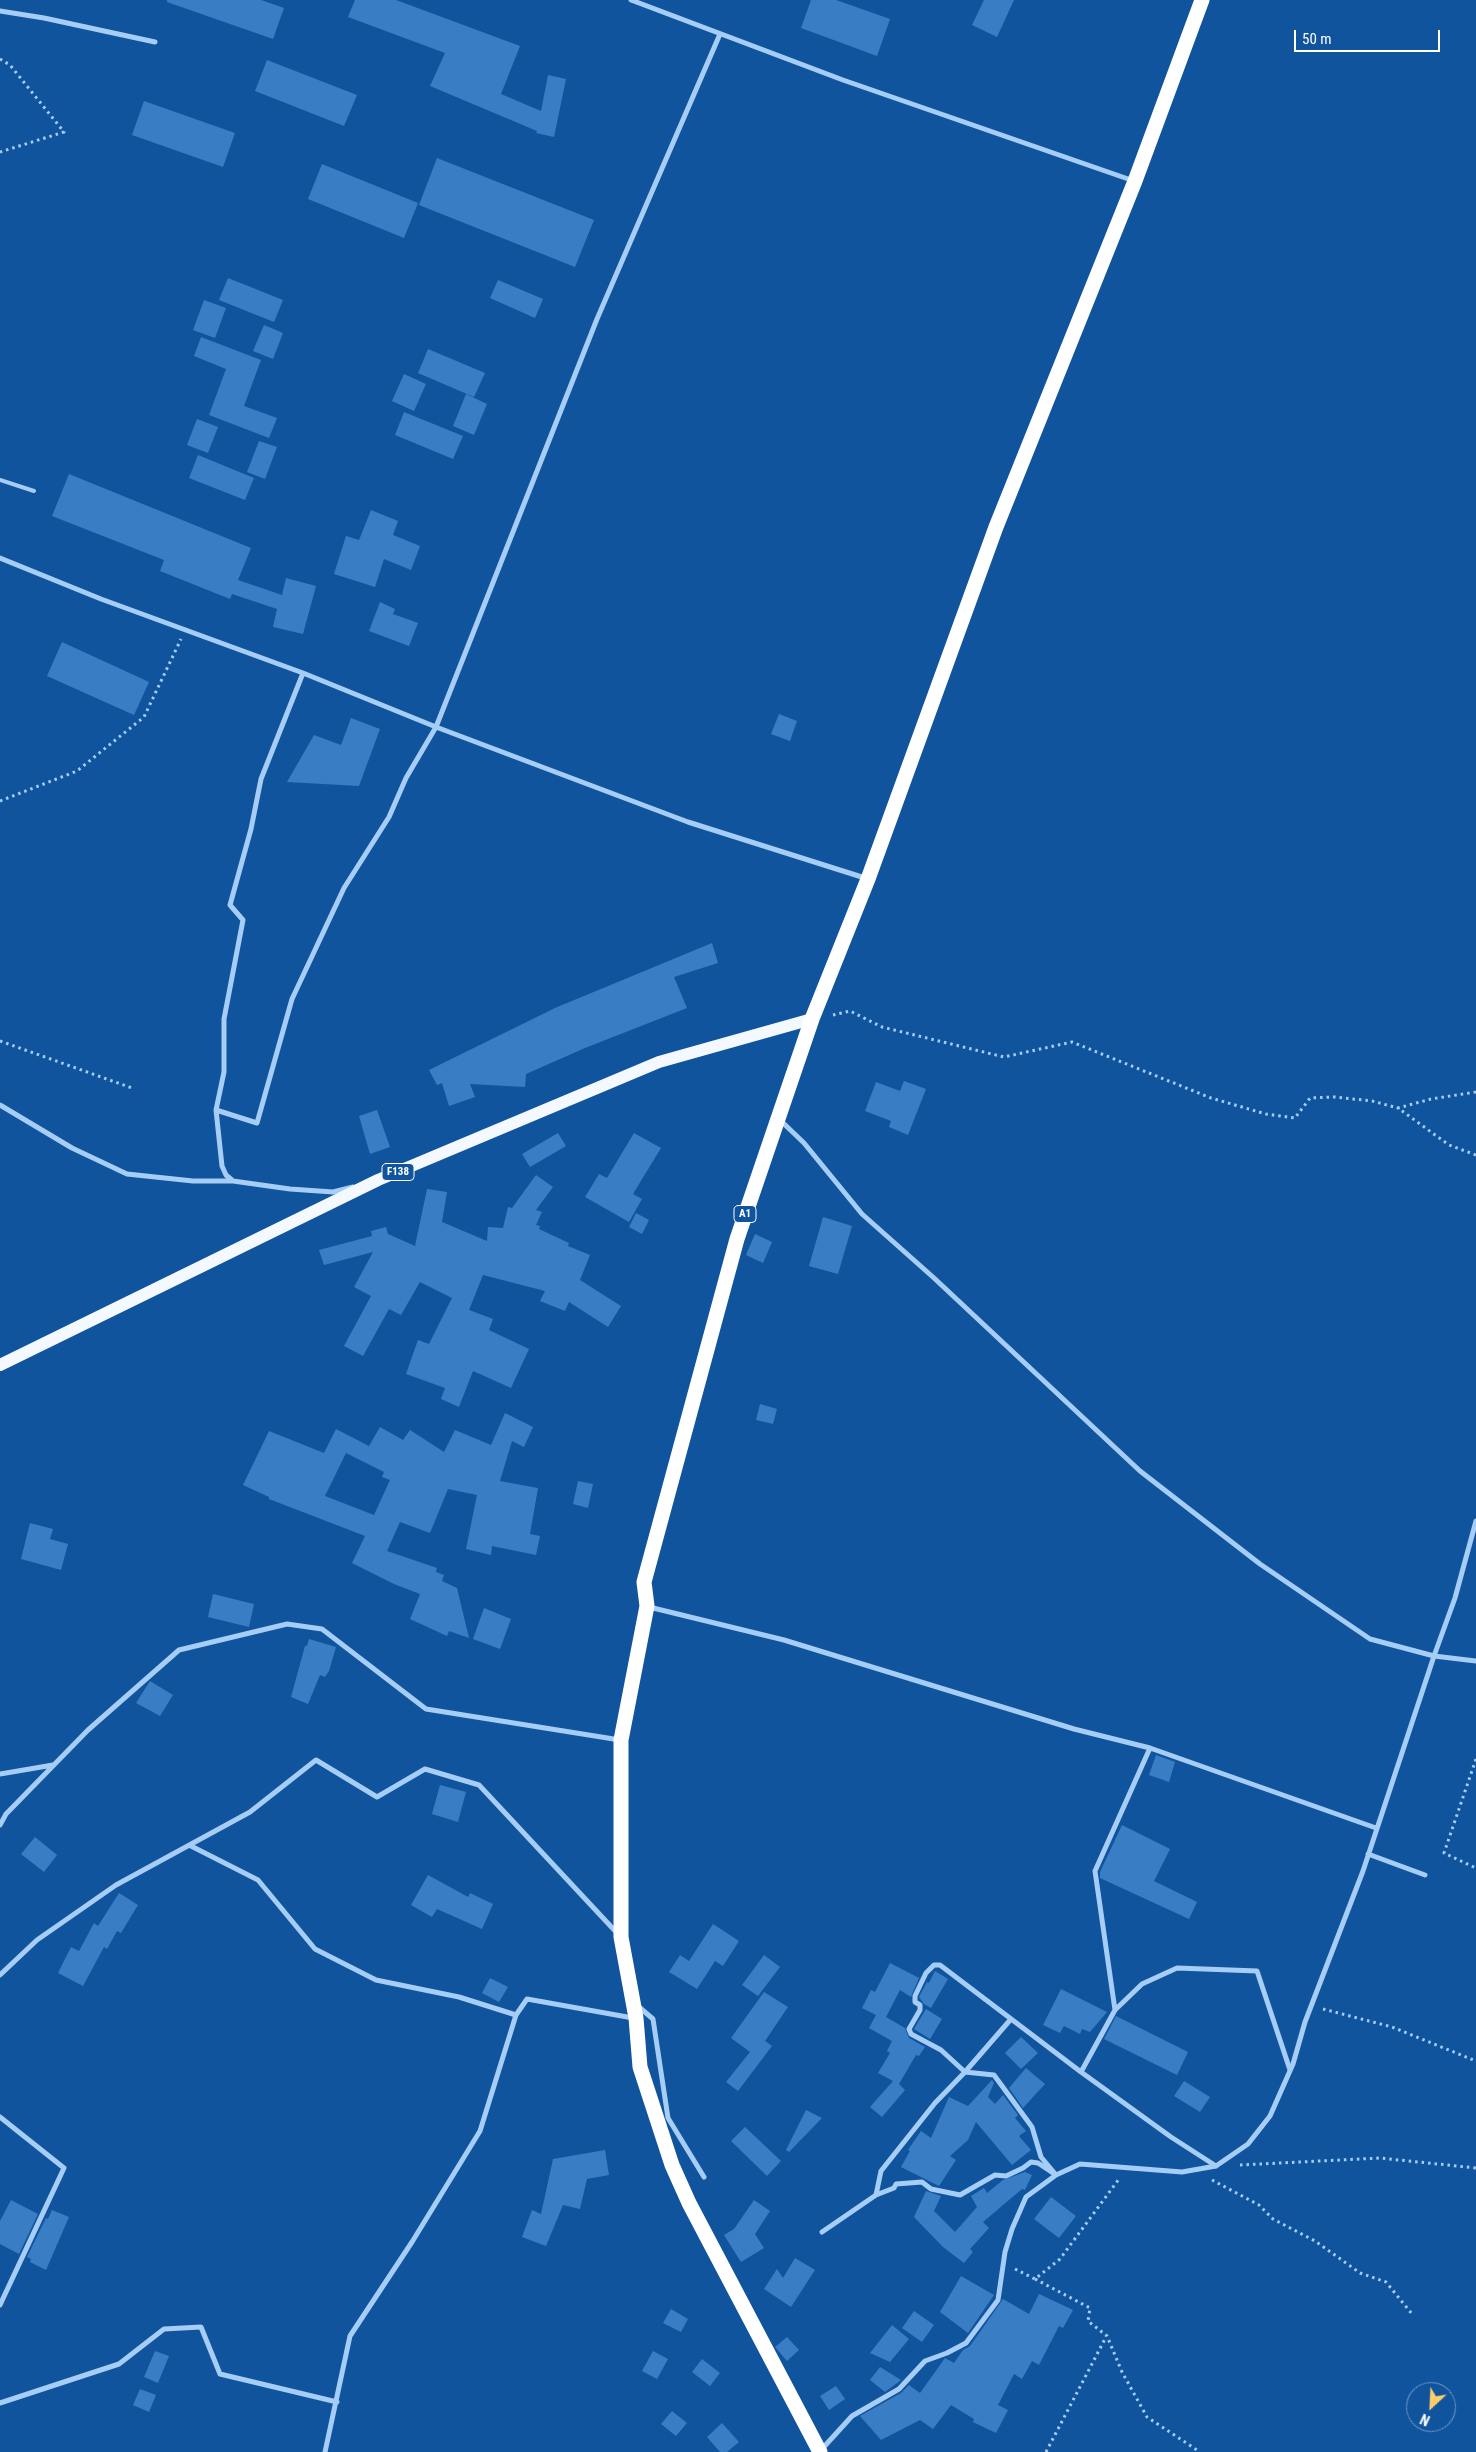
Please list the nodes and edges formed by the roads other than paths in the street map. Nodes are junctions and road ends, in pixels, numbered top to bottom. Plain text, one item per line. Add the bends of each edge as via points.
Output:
1 (631, 0) edge
2 (1202, 0) edge
3 (0, 10) edge
4 (720, 34) junction
5 (155, 42) dead end
6 (1135, 181) junction
7 (0, 480) edge
8 (34, 491) dead end
9 (0, 558) edge
10 (303, 673) junction
11 (436, 727) junction
12 (868, 879) junction
13 (812, 1019) junction
14 (0, 1106) edge
15 (216, 1110) junction
16 (778, 1118) junction
17 (378, 1180) junction
18 (233, 1181) junction
19 (0, 1364) edge
20 (1476, 1521) edge
21 (646, 1606) junction
22 (1434, 1656) junction
23 (1476, 1662) edge
24 (621, 1740) junction
25 (1150, 1748) junction
26 (53, 1765) junction
27 (0, 1774) edge
28 (0, 1825) edge
29 (1376, 1828) junction
30 (191, 1846) junction
31 (1368, 1854) junction
32 (1425, 1875) dead end
33 (621, 1937) junction
34 (0, 1975) edge
35 (1115, 2010) junction
36 (516, 2015) junction
37 (636, 2018) junction
38 (1011, 2019) junction
39 (1290, 2070) junction
40 (965, 2072) junction
41 (1081, 2072) junction
42 (0, 2117) edge
43 (1216, 2166) junction
44 (1056, 2175) junction
45 (704, 2178) dead end
46 (876, 2195) junction
47 (822, 2232) dead end
48 (0, 2304) edge
49 (337, 2402) junction
50 (0, 2403) edge
51 (325, 2452) edge
52 (820, 2452) edge

1 - 4 street
2 - 6 highway, A1
3 - 5 street
4 - 6 street via 852,84
4 - 11 street via 597,319
6 - 12 highway, A1 via 996,528
7 - 8 lane
9 - 10 street via 185,631
10 - 11 street
10 - 15 street via 261,779 252,829 230,905 243,920 224,1019 224,1072
11 - 12 street via 688,822
11 - 15 street via 406,778 389,817 344,888 292,999 257,1123
12 - 13 highway, A1
13 - 16 highway, A1
13 - 17 main road, F138 via 659,1062
14 - 18 street via 72,1148 127,1174 193,1181
15 - 18 street via 222,1166
16 - 21 highway, A1 via 736,1239 644,1582
16 - 22 street via 804,1143 862,1214 1140,1471 1260,1564 1370,1639
17 - 18 street via 334,1192
17 - 19 main road, F138
20 - 22 street via 1455,1598
21 - 24 highway, A1
21 - 25 street via 784,1640
22 - 23 street
22 - 29 street
24 - 26 street via 426,1709 322,1629 287,1624 179,1650
24 - 33 highway, A1
25 - 29 street
25 - 35 street via 1095,1871
26 - 27 street
26 - 28 street via 6,1814
29 - 31 street
30 - 33 street via 250,1812 316,1760 377,1797 425,1769 479,1785
30 - 34 street via 116,1885 37,1940
30 - 36 street via 258,1880 315,1949 376,1980 459,1997
31 - 32 street
31 - 39 street
33 - 37 highway, A1
35 - 39 street via 1142,1984 1177,1968 1257,1971
35 - 41 street
36 - 37 street via 527,1999
36 - 49 street via 480,2131 350,2336
37 - 45 street via 631,2001 653,2019 668,2118
37 - 52 highway, A1 via 640,2067 672,2165
38 - 40 street
38 - 40 street via 940,1966 934,1966 926,1973 915,1996 920,2010 909,2028 911,2034 940,2050
38 - 41 street
39 - 43 street via 1270,2116 1248,2144
40 - 44 street via 994,2075 1032,2127 1041,2157
40 - 46 street via 935,2103 882,2172
41 - 43 street
42 - 48 street via 64,2168
43 - 44 street via 1182,2172 1080,2164
44 - 46 street via 1031,2162 1006,2176 996,2175 960,2195 931,2189 922,2182 896,2184 894,2188
44 - 52 street via 1026,2197 1012,2229 998,2300 966,2343 925,2361 900,2389 852,2416
46 - 47 street
49 - 50 street via 220,2374 201,2327 164,2329 119,2364
49 - 51 street

